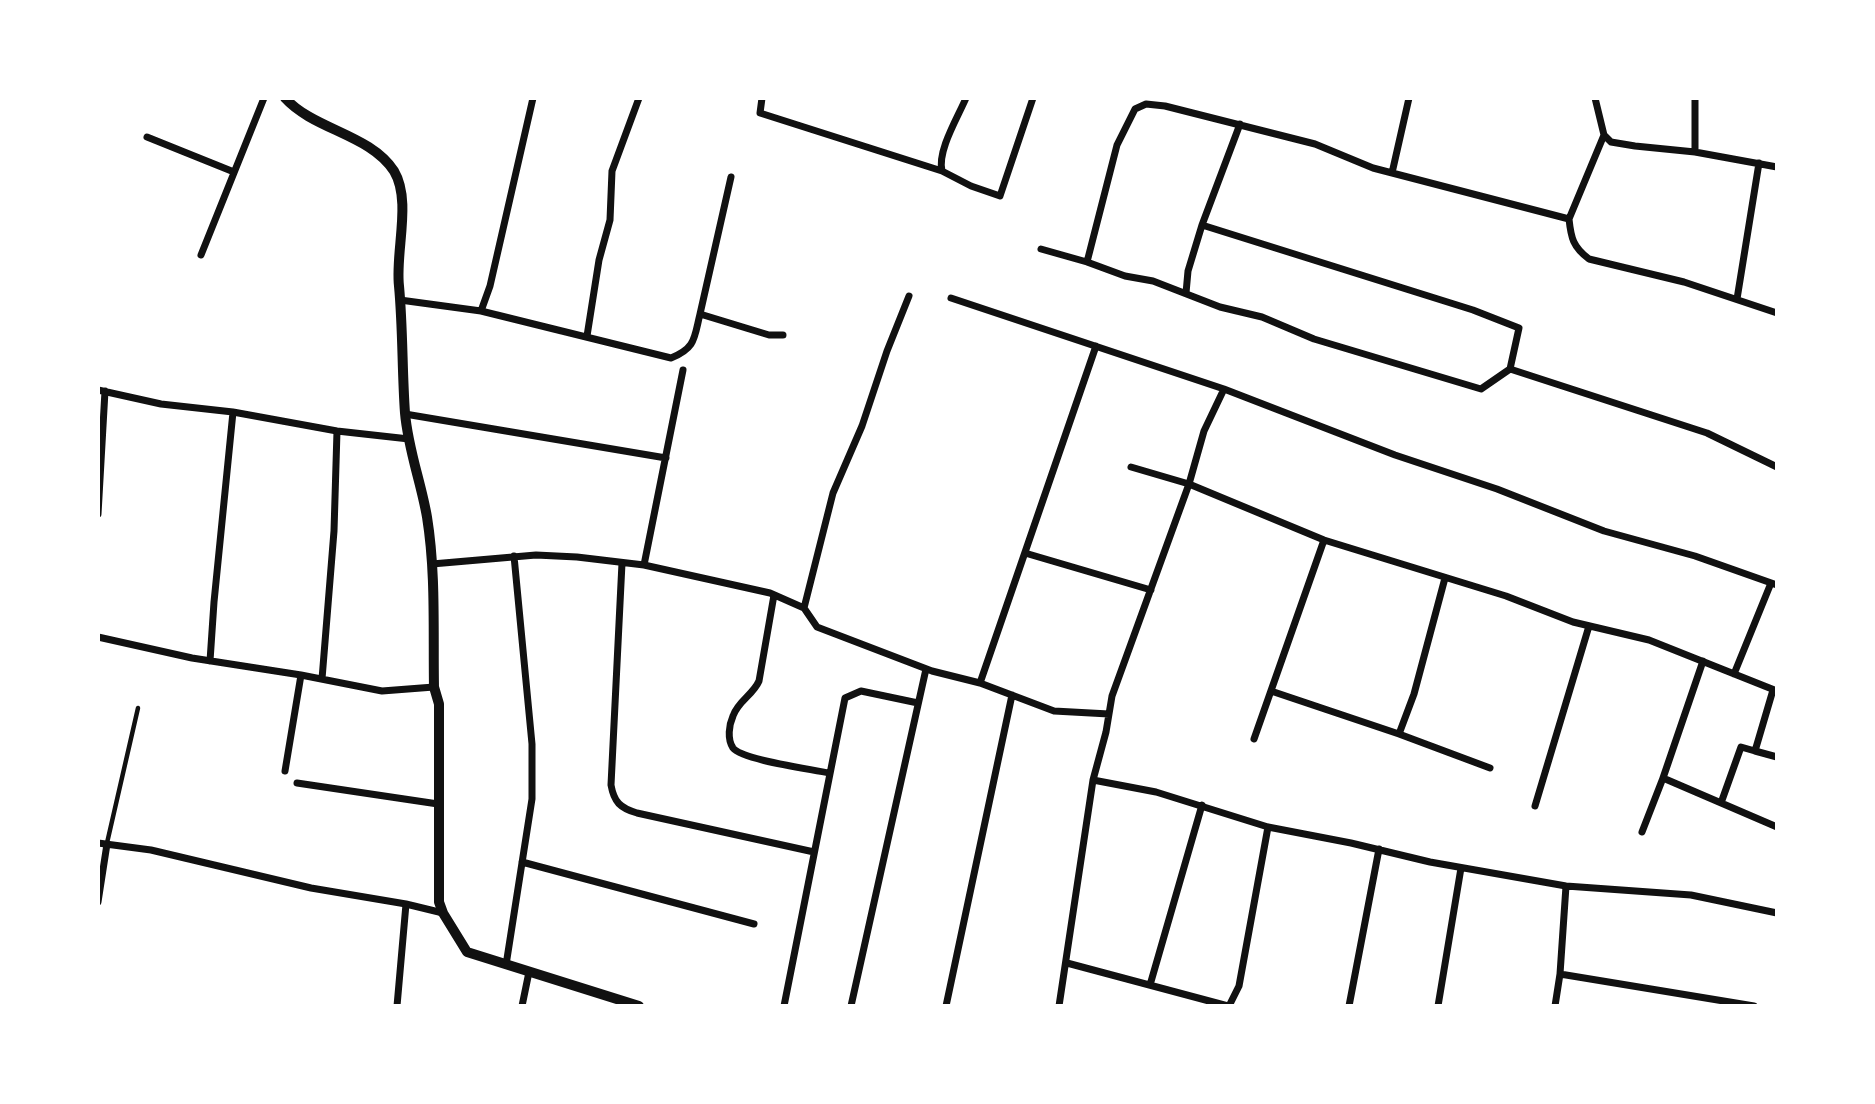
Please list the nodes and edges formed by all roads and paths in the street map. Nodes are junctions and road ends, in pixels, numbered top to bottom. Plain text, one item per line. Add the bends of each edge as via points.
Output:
1 (264, 98) edge
2 (285, 98) edge
3 (533, 98) edge
4 (639, 98) edge
5 (762, 98) edge
6 (966, 98) edge
7 (1033, 98) edge
8 (1409, 98) edge
9 (1595, 98) edge
10 (1695, 98) edge
11 (1240, 124) junction
12 (1604, 135) junction
13 (147, 137) dead end
14 (1695, 152) junction
15 (1759, 163) junction
16 (1777, 167) edge
17 (942, 171) junction
18 (234, 172) junction
19 (1392, 173) junction
20 (732, 177) dead end
21 (1569, 219) junction
22 (1202, 225) junction
23 (1041, 249) dead end
24 (201, 256) dead end
25 (1087, 262) junction
26 (1186, 293) junction
27 (909, 296) dead end
28 (951, 298) dead end
29 (1738, 299) junction
30 (400, 300) junction
31 (481, 311) junction
32 (1777, 313) edge
33 (700, 314) junction
34 (783, 335) dead end
35 (587, 336) junction
36 (1096, 346) junction
37 (1510, 369) junction
38 (683, 370) dead end
39 (1224, 389) junction
40 (101, 391) edge
41 (233, 412) junction
42 (405, 414) junction
43 (337, 431) junction
44 (409, 439) junction
45 (666, 458) junction
46 (1132, 467) dead end
47 (1777, 467) edge
48 (1189, 484) junction
49 (98, 514) edge
50 (1324, 540) junction
51 (1025, 553) junction
52 (514, 556) junction
53 (621, 563) junction
54 (432, 564) junction
55 (644, 565) junction
56 (1445, 578) junction
57 (1774, 584) edge
58 (1151, 590) junction
59 (774, 595) junction
60 (804, 608) junction
61 (1589, 626) junction
62 (98, 637) edge
63 (210, 661) junction
64 (1703, 661) junction
65 (926, 669) junction
66 (1734, 674) junction
67 (301, 675) junction
68 (321, 679) junction
69 (980, 682) junction
70 (435, 687) junction
71 (1775, 690) edge
72 (1271, 691) junction
73 (1012, 695) junction
74 (918, 703) junction
75 (138, 708) dead end
76 (1109, 714) junction
77 (1399, 734) junction
78 (1254, 740) dead end
79 (1755, 751) junction
80 (1777, 757) edge
81 (1490, 768) dead end
82 (285, 771) dead end
83 (829, 773) junction
84 (1664, 778) junction
85 (1093, 780) junction
86 (298, 783) dead end
87 (1721, 803) junction
88 (438, 804) junction
89 (1202, 805) junction
90 (1535, 806) dead end
91 (1268, 827) junction
92 (1777, 827) edge
93 (1642, 832) dead end
94 (102, 843) edge
95 (1379, 849) junction
96 (814, 852) junction
97 (522, 862) junction
98 (1461, 867) junction
99 (1566, 886) junction
100 (98, 902) edge
101 (406, 904) junction
102 (443, 913) junction
103 (1777, 913) edge
104 (754, 924) dead end
105 (1067, 963) junction
106 (506, 965) junction
107 (529, 972) junction
108 (1560, 974) junction
109 (1150, 985) junction
110 (397, 1006) edge
111 (522, 1006) edge
112 (639, 1006) edge
113 (784, 1006) edge
114 (851, 1006) edge
115 (946, 1006) edge
116 (1059, 1006) edge
117 (1229, 1006) edge
118 (1349, 1006) edge
119 (1438, 1006) edge
120 (1555, 1006) edge
121 (1754, 1006) edge

1 - 18 street
2 - 30 street via 383,158 400,183
3 - 31 street
4 - 35 street via 612,171 610,220
5 - 17 street via 760,113
6 - 17 street via 944,150
7 - 17 street via 1000,196
8 - 19 street
9 - 12 street
10 - 14 street
11 - 19 street via 1315,144
11 - 22 street
11 - 25 street via 1165,106 1135,108 1117,145
12 - 14 street via 1611,142
12 - 21 street
13 - 18 street
14 - 15 street
15 - 16 street
15 - 29 street
18 - 24 street
19 - 21 street
20 - 33 street
21 - 29 street via 1571,240 1588,259
22 - 26 street
22 - 37 street via 1519,328
23 - 25 street
25 - 26 street
26 - 37 street via 1481,389
27 - 60 street via 833,493
28 - 36 street
29 - 32 street
30 - 31 street
30 - 42 street
31 - 35 street
33 - 34 street
33 - 35 street via 692,345 671,358
36 - 39 street
36 - 51 street
37 - 47 street via 1707,433
38 - 45 street
39 - 48 street via 1204,431
39 - 57 street via 1604,531
40 - 41 street
40 - 49 street
41 - 43 street
41 - 63 street
42 - 44 street
42 - 45 street
43 - 44 street
43 - 68 street
44 - 54 street via 427,517
45 - 55 street
46 - 48 street
48 - 50 street
48 - 58 street
50 - 56 street
50 - 72 street
51 - 58 street
51 - 69 street
52 - 53 street
52 - 54 street
52 - 97 street via 532,744 532,799
53 - 55 street
53 - 96 street via 613,797 637,813
54 - 70 street
55 - 59 street
56 - 61 street
56 - 77 street via 1421,672
57 - 66 street
58 - 76 street
59 - 60 street
59 - 83 street via 759,681 732,716 729,739 738,753
60 - 65 street via 817,627
61 - 64 street via 1648,640
61 - 90 street
62 - 63 street
63 - 67 street
64 - 66 street
64 - 84 street
65 - 69 street
65 - 74 street
66 - 71 street
67 - 68 street
67 - 82 street
68 - 70 street via 382,691
69 - 73 street
70 - 88 street via 439,704
71 - 79 street
72 - 77 street
72 - 78 street
73 - 76 street via 1054,711
73 - 115 street
74 - 83 street via 862,691 845,698
74 - 114 street
75 - 94 lane
76 - 85 street
77 - 81 street
79 - 80 street
79 - 87 street via 1741,747
83 - 96 street
84 - 87 street
84 - 93 street
85 - 89 street
85 - 105 street
86 - 88 street
87 - 92 street
88 - 102 street
89 - 91 street
89 - 109 street
91 - 95 street
91 - 117 street via 1239,986
94 - 100 street
94 - 101 street
95 - 98 street
95 - 118 street
96 - 113 street
97 - 104 street
97 - 106 street
98 - 99 street
98 - 119 street
99 - 103 street via 1691,895
99 - 108 street
101 - 102 street
101 - 110 street
102 - 106 street via 467,952
105 - 109 street
105 - 116 street
106 - 107 street
107 - 111 street
107 - 112 street
108 - 120 street
108 - 121 street
109 - 117 street

